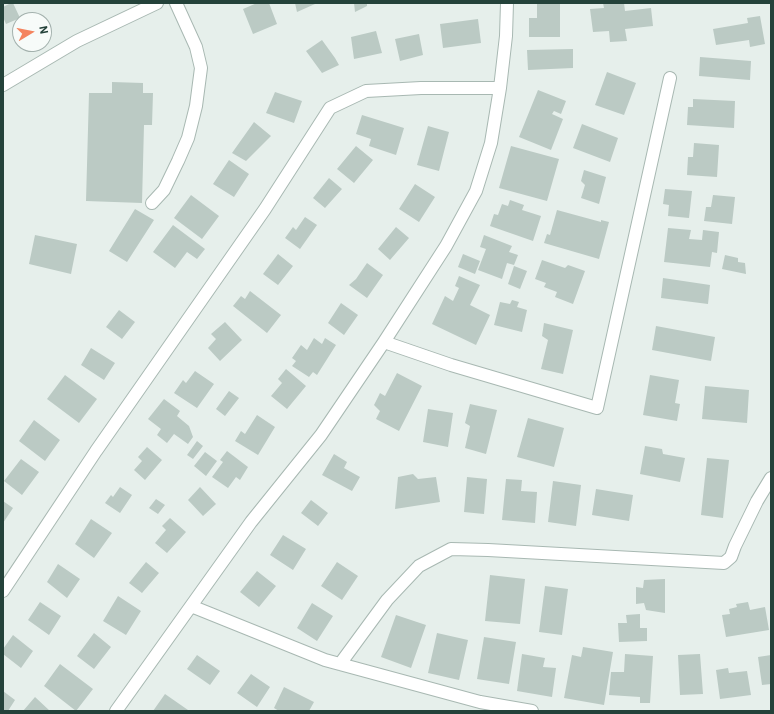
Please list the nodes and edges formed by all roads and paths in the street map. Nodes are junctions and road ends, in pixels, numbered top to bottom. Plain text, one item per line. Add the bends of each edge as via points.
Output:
1 (157, 3) edge
2 (176, 3) edge
3 (507, 3) edge
4 (670, 78) dead end
5 (3, 85) edge
6 (500, 88) junction
7 (152, 203) dead end
8 (384, 342) junction
9 (771, 478) edge
10 (3, 591) edge
11 (191, 606) junction
12 (340, 664) junction
13 (116, 711) edge
14 (532, 711) edge

1 - 5 street via 77,41
2 - 7 street via 196,47 201,68 196,106 188,138 164,190
3 - 6 street
4 - 8 street via 597,408 451,365
6 - 8 street via 491,143 476,191 446,246
6 - 10 street via 421,88 366,92 330,108 265,209 96,451
8 - 11 street via 322,436 251,522
9 - 12 street via 757,501 731,557 724,562 451,550 419,566 387,600
11 - 12 street
11 - 13 street
12 - 14 street via 480,702

